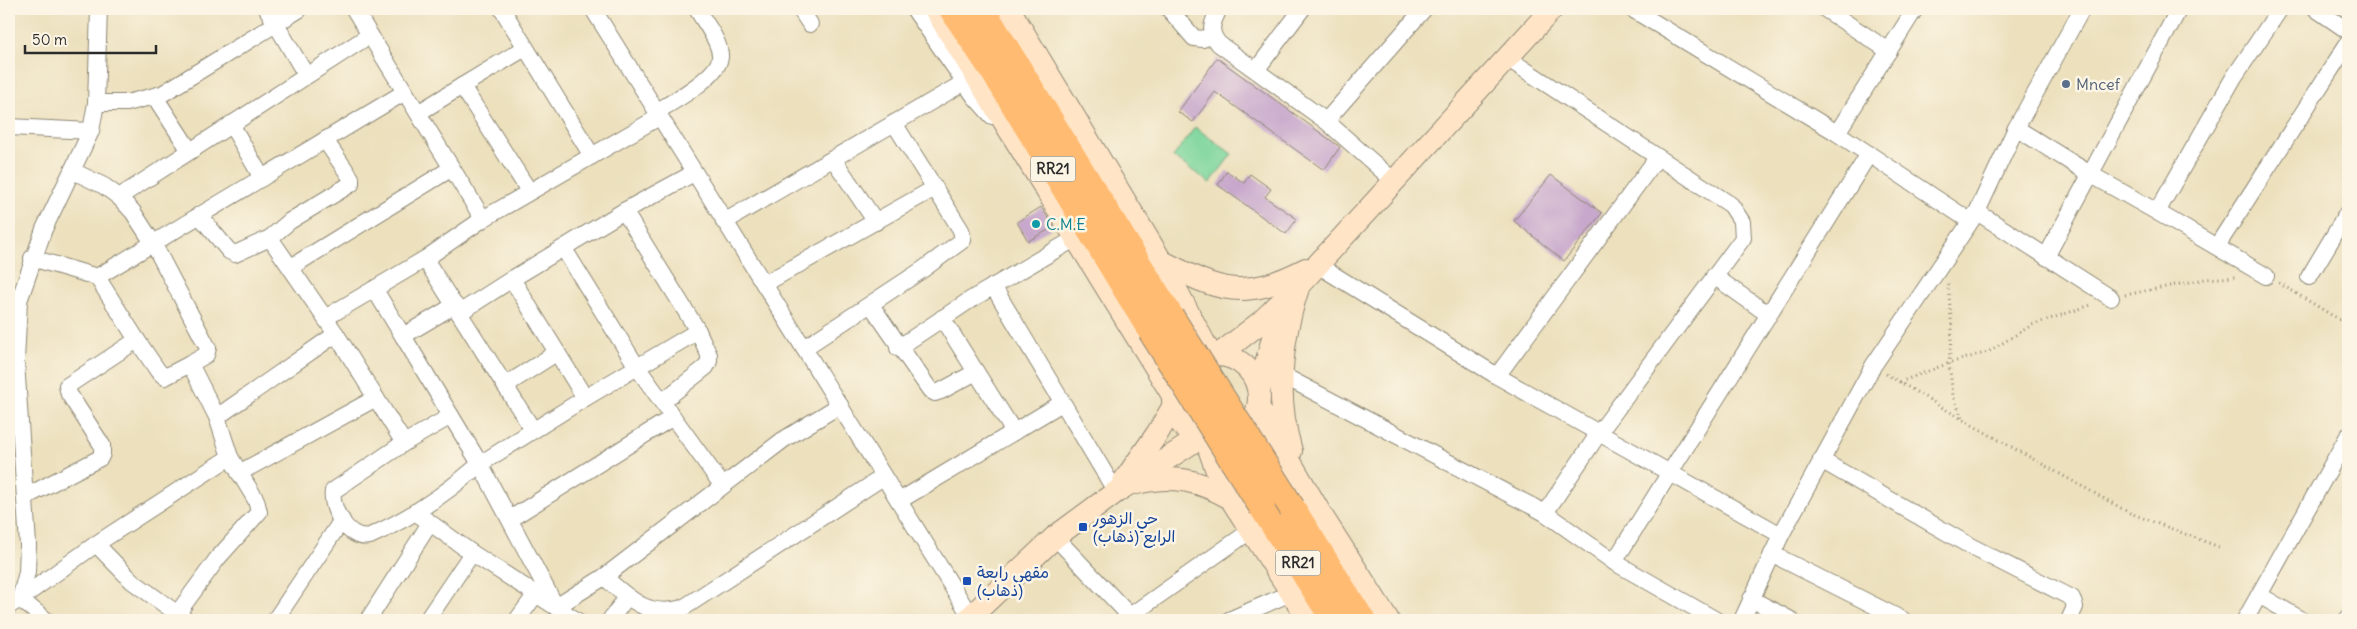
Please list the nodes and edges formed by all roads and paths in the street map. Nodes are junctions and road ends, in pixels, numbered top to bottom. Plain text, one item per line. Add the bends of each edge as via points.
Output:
1 (99, 9) edge
2 (267, 9) edge
3 (300, 9) edge
4 (354, 9) edge
5 (502, 9) edge
6 (593, 9) edge
7 (696, 9) edge
8 (800, 9) edge
9 (914, 9) edge
10 (935, 9) edge
11 (952, 9) edge
12 (982, 9) edge
13 (1009, 9) edge
14 (1169, 9) edge
15 (1220, 9) edge
16 (1302, 9) edge
17 (1424, 9) edge
18 (1552, 9) edge
19 (1632, 9) edge
20 (1825, 9) edge
21 (1915, 9) edge
22 (2082, 9) edge
23 (2178, 9) edge
24 (2280, 9) edge
25 (2316, 9) edge
26 (276, 24) junction
27 (810, 24) dead end
28 (2348, 31) edge
29 (1212, 35) junction
30 (370, 36) junction
31 (2348, 43) edge
32 (525, 48) junction
33 (1889, 51) junction
34 (1507, 58) junction
35 (1257, 69) junction
36 (306, 75) junction
37 (965, 82) junction
38 (462, 86) junction
39 (405, 92) junction
40 (155, 97) junction
41 (96, 103) junction
42 (418, 113) junction
43 (658, 114) junction
44 (1326, 121) junction
45 (894, 123) junction
46 (231, 124) junction
47 (9, 127) edge
48 (2016, 128) junction
49 (91, 131) junction
50 (1837, 133) junction
51 (1012, 134) junction
52 (325, 140) junction
53 (190, 151) junction
54 (1869, 154) junction
55 (592, 156) junction
56 (1657, 158) junction
57 (834, 160) junction
58 (452, 168) junction
59 (73, 171) junction
60 (694, 173) junction
61 (2090, 174) junction
62 (262, 178) junction
63 (1394, 181) junction
64 (935, 188) junction
65 (529, 192) junction
66 (119, 197) junction
67 (624, 211) junction
68 (2157, 212) junction
69 (2348, 212) edge
70 (199, 215) junction
71 (1973, 217) junction
72 (483, 219) junction
73 (724, 222) junction
74 (876, 222) junction
75 (270, 238) junction
76 (1076, 238) junction
77 (153, 244) junction
78 (2217, 246) junction
79 (564, 249) junction
80 (1946, 256) junction
81 (2046, 256) junction
82 (32, 258) junction
83 (425, 259) junction
84 (1148, 259) junction
85 (1316, 264) junction
86 (291, 267) junction
87 (1714, 276) junction
88 (2266, 276) junction
89 (2309, 277) dead end
90 (98, 278) junction
91 (512, 279) junction
92 (764, 284) junction
93 (993, 286) junction
94 (375, 290) junction
95 (1292, 291) junction
96 (2111, 298) junction
97 (871, 305) junction
98 (457, 309) junction
99 (1769, 315) junction
100 (325, 318) junction
101 (942, 318) junction
102 (1161, 324) junction
103 (2348, 325) edge
104 (698, 331) junction
105 (12, 333) edge
106 (336, 334) junction
107 (402, 336) junction
108 (137, 340) junction
109 (804, 348) junction
110 (898, 348) junction
111 (556, 353) junction
112 (1215, 354) junction
113 (1949, 363) junction
114 (190, 364) junction
115 (1873, 366) junction
116 (637, 367) junction
117 (976, 372) junction
118 (1282, 375) junction
119 (1496, 376) junction
120 (1900, 382) junction
121 (506, 385) junction
122 (376, 398) junction
123 (585, 398) junction
124 (1259, 399) junction
125 (1172, 400) junction
126 (662, 402) junction
127 (1062, 403) junction
128 (840, 405) junction
129 (14, 408) edge
130 (451, 416) junction
131 (218, 417) junction
132 (673, 418) junction
133 (1962, 419) junction
134 (533, 430) junction
135 (1014, 432) junction
136 (1599, 433) junction
137 (2348, 436) edge
138 (1202, 439) junction
139 (404, 443) junction
140 (230, 456) junction
141 (1822, 460) junction
142 (480, 464) junction
143 (1668, 472) junction
144 (239, 473) junction
145 (1298, 473) junction
146 (883, 477) junction
147 (722, 485) junction
148 (1116, 492) junction
149 (25, 498) junction
150 (1230, 498) junction
151 (899, 501) junction
152 (416, 512) junction
153 (1545, 513) junction
154 (510, 519) junction
155 (342, 520) junction
156 (430, 523) junction
157 (1250, 531) junction
158 (1781, 535) junction
159 (1055, 537) junction
160 (96, 544) junction
161 (2222, 548) dead end
162 (472, 552) junction
163 (1772, 554) junction
164 (1614, 562) junction
165 (604, 577) junction
166 (1291, 593) junction
167 (536, 594) junction
168 (2259, 595) junction
169 (628, 597) junction
170 (1751, 599) junction
171 (14, 603) edge
172 (556, 607) junction
173 (181, 617) edge
174 (969, 618) edge
175 (1127, 618) edge
176 (46, 620) edge
177 (276, 620) edge
178 (368, 620) edge
179 (427, 620) edge
180 (517, 620) edge
181 (576, 620) edge
182 (610, 620) edge
183 (1229, 620) edge
184 (1309, 620) edge
185 (1334, 620) edge
186 (1362, 620) edge
187 (1388, 620) edge
188 (1716, 620) edge
189 (1742, 620) edge
190 (1791, 620) edge
191 (1903, 620) edge
192 (2069, 620) edge
193 (2245, 620) edge
194 (2302, 620) edge

1 - 41 street
2 - 26 street
3 - 26 street
4 - 30 street
5 - 32 street
6 - 43 street
7 - 43 street via 714,39 720,54 719,61 703,82
8 - 27 street
9 - 37 street
10 - 51 main road
11 - 102 highway, RR21 via 1067,191
12 - 84 highway, RR21
13 - 84 main road
14 - 29 street via 1194,38
15 - 29 street
16 - 35 street
17 - 44 street
18 - 34 main road
19 - 50 street
20 - 33 street
21 - 33 street
22 - 48 street
23 - 61 street
24 - 68 street via 2234,77
25 - 28 street
26 - 36 street
26 - 40 street via 180,85
29 - 35 street via 1219,44
30 - 36 street
30 - 39 street
31 - 78 street
32 - 38 street
32 - 55 street
33 - 50 street
34 - 56 street
34 - 63 main road
35 - 44 street
36 - 46 street
37 - 45 street
37 - 51 street via 983,107
38 - 42 street
38 - 65 street
39 - 42 street
39 - 52 street
40 - 41 street via 127,103
40 - 53 street
41 - 49 street
42 - 58 street
43 - 55 street
43 - 60 street
44 - 63 street
45 - 57 street
45 - 64 street
46 - 53 street
46 - 62 street
47 - 49 street
48 - 61 street
48 - 71 street
49 - 59 street
50 - 54 street
51 - 76 main road
52 - 62 street
52 - 75 street via 351,178 351,184
53 - 66 street
54 - 71 street
54 - 99 street
55 - 65 street
56 - 87 street via 1731,205 1742,222 1743,238
56 - 119 street
57 - 73 street
57 - 74 street
58 - 72 street
58 - 86 street
59 - 66 street
59 - 82 street
60 - 67 street
60 - 73 street
61 - 68 street
61 - 81 street
62 - 70 street
63 - 85 main road
64 - 74 street
64 - 97 street via 961,230 963,240
65 - 72 street
66 - 77 street via 133,212
67 - 79 street
67 - 104 street
68 - 78 street
69 - 89 street
70 - 75 street via 235,254
70 - 77 street
71 - 80 street
71 - 81 street
72 - 83 street
73 - 92 street
74 - 92 street
75 - 86 street
76 - 93 street
76 - 125 main road
77 - 90 street
77 - 114 street via 208,348 206,355
78 - 88 street
79 - 91 street
79 - 116 street
80 - 113 path via 1952,329
80 - 115 street
81 - 96 street
82 - 90 street
82 - 105 street
83 - 94 street
83 - 98 street
84 - 85 main road via 1204,283 1241,290 1273,285
84 - 102 highway, RR21
84 - 112 main road
85 - 95 main road
85 - 119 street
86 - 100 street
87 - 99 street
87 - 136 street
88 - 96 path via 2205,279
88 - 103 path
90 - 108 street
91 - 98 street
91 - 111 street
92 - 109 street
93 - 101 street
93 - 127 street
94 - 100 street
94 - 107 street
95 - 112 main road via 1260,322
95 - 118 main road
95 - 124 main road via 1267,353
96 - 113 path via 2032,326 1988,352
97 - 109 street
97 - 110 street
98 - 107 street
98 - 121 street
99 - 143 street
100 - 106 street
101 - 110 street
101 - 117 street
102 - 185 highway, RR21, bridge via 1262,506
102 - 186 highway, RR21, bridge via 1292,508
104 - 116 street
104 - 126 street via 710,361
105 - 129 street
106 - 122 street
106 - 131 street
107 - 130 street
108 - 114 street via 165,377
108 - 149 street via 67,386 102,445 100,458
109 - 128 street
110 - 117 street via 935,393
111 - 121 street
111 - 123 street
112 - 124 main road via 1231,357 1250,370
112 - 125 main road via 1192,361 1184,368 1174,384
113 - 120 path
113 - 133 path
114 - 131 street
115 - 120 path
115 - 141 street
116 - 123 street
116 - 126 street
117 - 135 street
118 - 145 main road via 1288,442
118 - 153 street
119 - 136 street
120 - 133 path
121 - 134 street
122 - 139 street
122 - 144 street
123 - 134 street
124 - 138 main road via 1250,425 1234,437 1215,442
124 - 145 main road
125 - 138 main road via 1182,426
125 - 148 main road via 1150,445
126 - 132 street
127 - 135 street
127 - 148 street
128 - 146 street
128 - 147 street via 783,440
129 - 149 street
130 - 139 street
130 - 142 street
131 - 140 street
132 - 147 street
132 - 154 street
133 - 161 path via 2130,513
134 - 142 street
135 - 151 street
136 - 143 street
136 - 153 street
137 - 168 street
138 - 148 main road
138 - 150 main road
139 - 155 street via 333,491 333,505
140 - 144 street
140 - 160 street
141 - 158 street
141 - 192 street via 1972,547 2072,598 2076,607
142 - 152 street via 443,495
142 - 154 street
143 - 158 street
143 - 164 street
144 - 173 street via 259,507 257,516 217,559
145 - 187 main road
146 - 151 street
146 - 169 street via 683,608 651,610
147 - 165 street
148 - 150 main road via 1134,483 1174,477 1194,481
148 - 159 main road
149 - 171 street via 27,572
150 - 157 main road
151 - 174 street
152 - 155 street via 364,537 354,534
152 - 156 street
153 - 164 street
154 - 172 street
155 - 177 street
156 - 162 street
156 - 178 street
157 - 166 main road
157 - 175 street
158 - 163 street
159 - 174 main road
159 - 175 street
160 - 171 street
160 - 173 street via 132,581
162 - 167 street
162 - 179 street
163 - 170 street
163 - 191 street
164 - 188 street
165 - 169 street
165 - 172 street
166 - 183 street
166 - 184 main road
167 - 172 street
167 - 180 street
168 - 193 street
168 - 194 street
169 - 182 street
170 - 189 street
170 - 190 street
171 - 176 street
172 - 181 street

